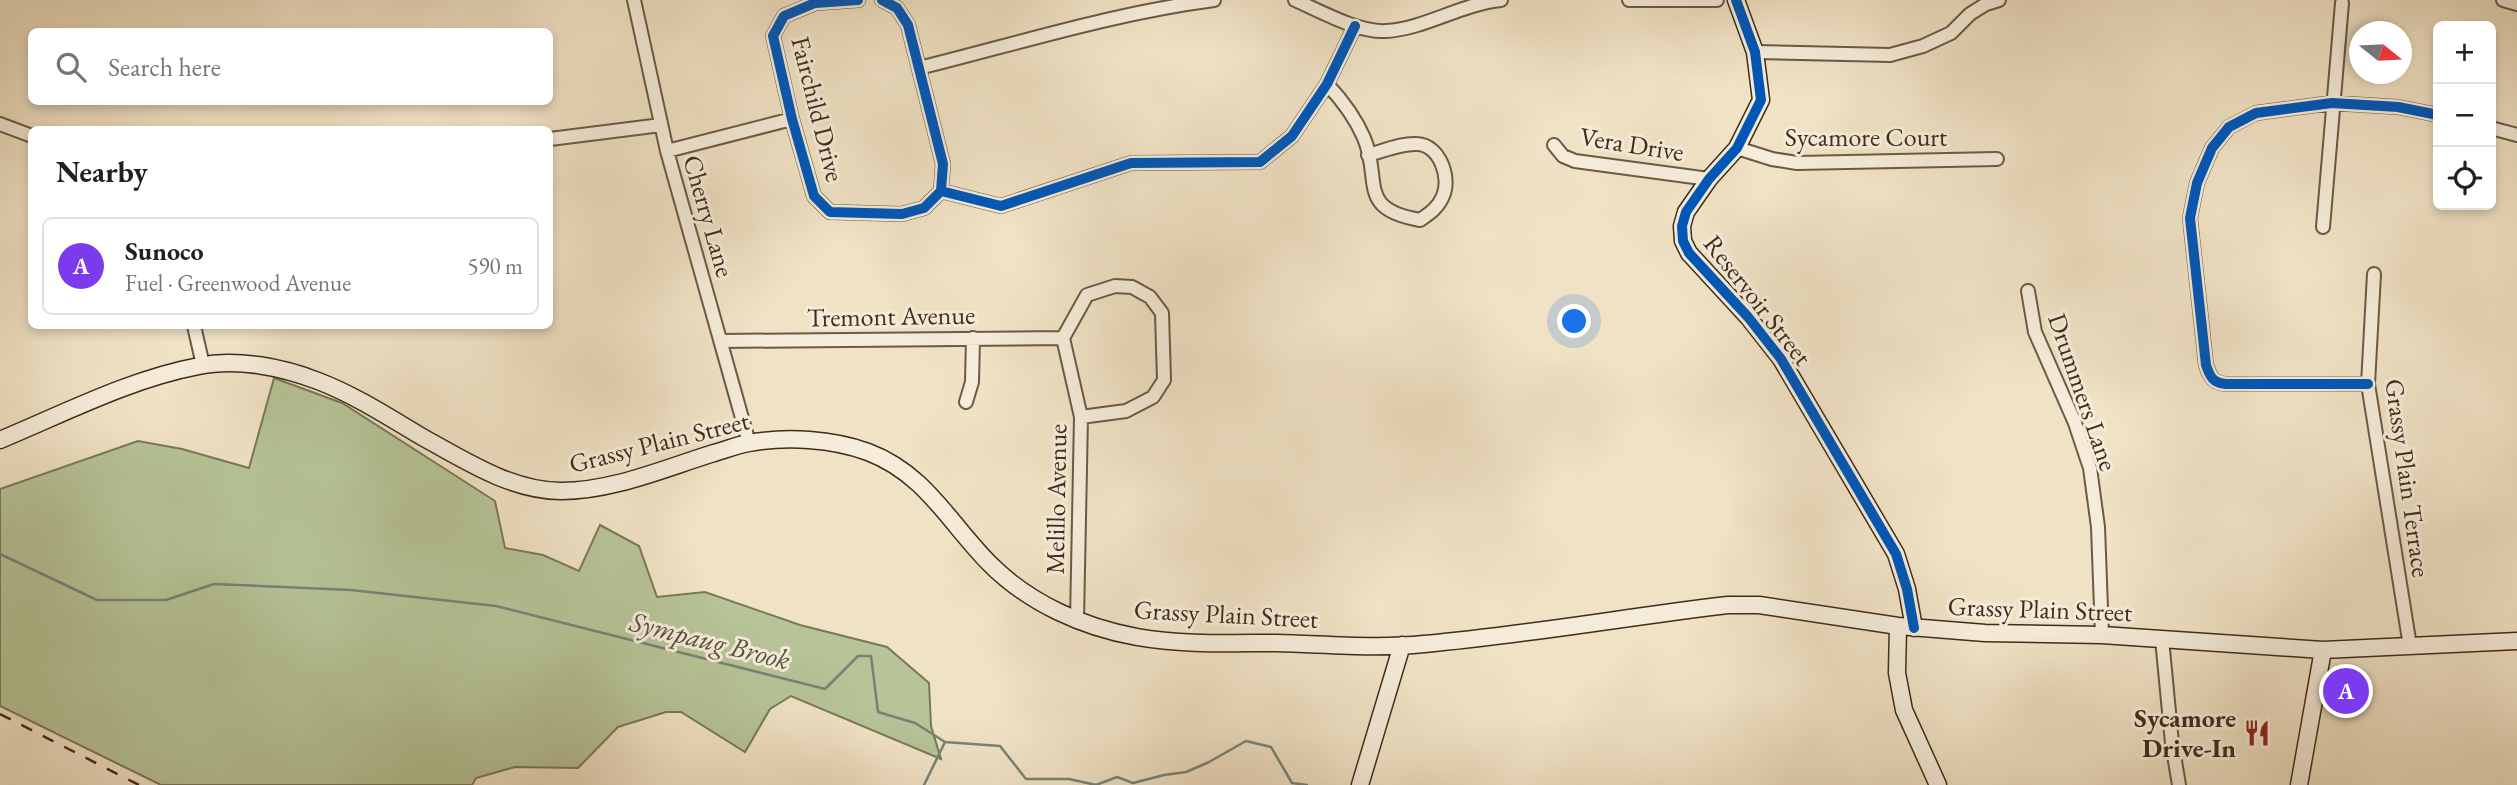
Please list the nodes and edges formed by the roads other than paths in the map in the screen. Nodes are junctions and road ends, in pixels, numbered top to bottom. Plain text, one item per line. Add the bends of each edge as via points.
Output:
1 (634, 0) edge
2 (858, 0) edge
3 (882, 0) edge
4 (1133, 0) edge
5 (1214, 0) edge
6 (1295, 0) edge
7 (1501, 0) edge
8 (1629, 0) edge
9 (1717, 0) edge
10 (1737, 0) edge
11 (1999, 0) edge
12 (2503, 0) edge
13 (2342, 2) dead end
14 (2517, 4) edge
15 (1133, 15) junction
16 (1355, 26) junction
17 (1755, 52) junction
18 (919, 68) junction
19 (1327, 84) junction
20 (2332, 103) junction
21 (2433, 114) edge
22 (792, 119) junction
23 (0, 124) edge
24 (661, 125) junction
25 (2496, 129) edge
26 (28, 134) edge
27 (2517, 135) edge
28 (553, 139) edge
29 (1553, 145) dead end
30 (1737, 148) junction
31 (667, 151) junction
32 (1368, 155) junction
33 (1997, 159) dead end
34 (1709, 179) junction
35 (941, 191) junction
36 (2323, 227) dead end
37 (2374, 274) dead end
38 (2028, 291) dead end
39 (195, 329) edge
40 (973, 338) junction
41 (1063, 338) junction
42 (721, 341) junction
43 (203, 365) junction
44 (2368, 384) junction
45 (966, 402) dead end
46 (1081, 417) junction
47 (0, 440) edge
48 (749, 443) junction
49 (1077, 620) junction
50 (1906, 627) junction
51 (2102, 635) junction
52 (2162, 639) junction
53 (2517, 641) edge
54 (1402, 645) junction
55 (2410, 646) junction
56 (2323, 650) junction
57 (1360, 785) edge
58 (1938, 785) edge
59 (2179, 785) edge
60 (2299, 785) edge

1 - 24 street, Cherry Lane
2 - 22 street, Fairchild Drive via 815,4 784,16 773,36
3 - 18 street via 897,8 908,25
4 - 15 street
5 - 15 street
6 - 16 street
7 - 16 street via 1479,2 1385,32
8 - 9 street
10 - 17 main road, Reservoir Street
11 - 17 street via 1970,14 1951,33 1891,55
12 - 14 street
13 - 20 street
15 - 18 street
16 - 19 street
17 - 30 main road, Reservoir Street via 1761,100
18 - 35 street via 943,164
19 - 32 street via 1348,106
19 - 35 street via 1292,136 1260,162 1131,163 1001,206
20 - 21 street
20 - 36 street
20 - 44 street via 2256,113 2229,127 2211,148 2190,218 2206,365 2217,383
22 - 31 street, Fairchild Drive
22 - 35 street, Fairchild Drive via 814,196 830,212 902,215 924,208
23 - 26 street
24 - 28 street
24 - 31 street, Cherry Lane
25 - 27 street
29 - 34 street, Vera Drive via 1575,161
30 - 33 street, Sycamore Court via 1797,163
30 - 34 main road, Reservoir Street
31 - 42 street, Cherry Lane
32 - 32 street via 1375,197 1385,207 1420,220 1434,211 1443,195 1444,171 1429,148 1418,144
34 - 50 main road, Reservoir Street via 1686,212 1683,241 1780,359 1896,554 1908,589
37 - 44 street, Grassy Plain Terrace
38 - 51 street, Drummers Lane via 2035,332 2090,468 2098,527
39 - 43 street
40 - 41 street, Tremont Avenue
40 - 42 street, Tremont Avenue
40 - 45 street via 972,382
41 - 46 street, Melillo Avenue
41 - 46 street via 1087,295 1115,286 1132,287 1150,297 1162,313 1164,380 1153,397 1126,411
42 - 48 street, Cherry Lane
43 - 47 main road, Grassy Plain Street via 137,383
43 - 48 main road, Grassy Plain Street via 242,364 318,381 470,463 527,487 594,489
44 - 55 street, Grassy Plain Terrace
46 - 49 street, Melillo Avenue
48 - 49 main road, Grassy Plain Street via 835,442 901,468 929,492 1015,587
49 - 54 main road, Grassy Plain Street via 1136,637 1178,641
50 - 51 main road, Grassy Plain Street
50 - 54 main road, Grassy Plain Street via 1728,605
50 - 58 main road, Reservoir Street via 1897,673 1904,710
51 - 52 main road, Grassy Plain Street
52 - 56 main road, Grassy Plain Street
52 - 59 street
53 - 55 main road, Grassy Plain Street
54 - 57 main road
55 - 56 main road, Grassy Plain Street
56 - 60 main road

